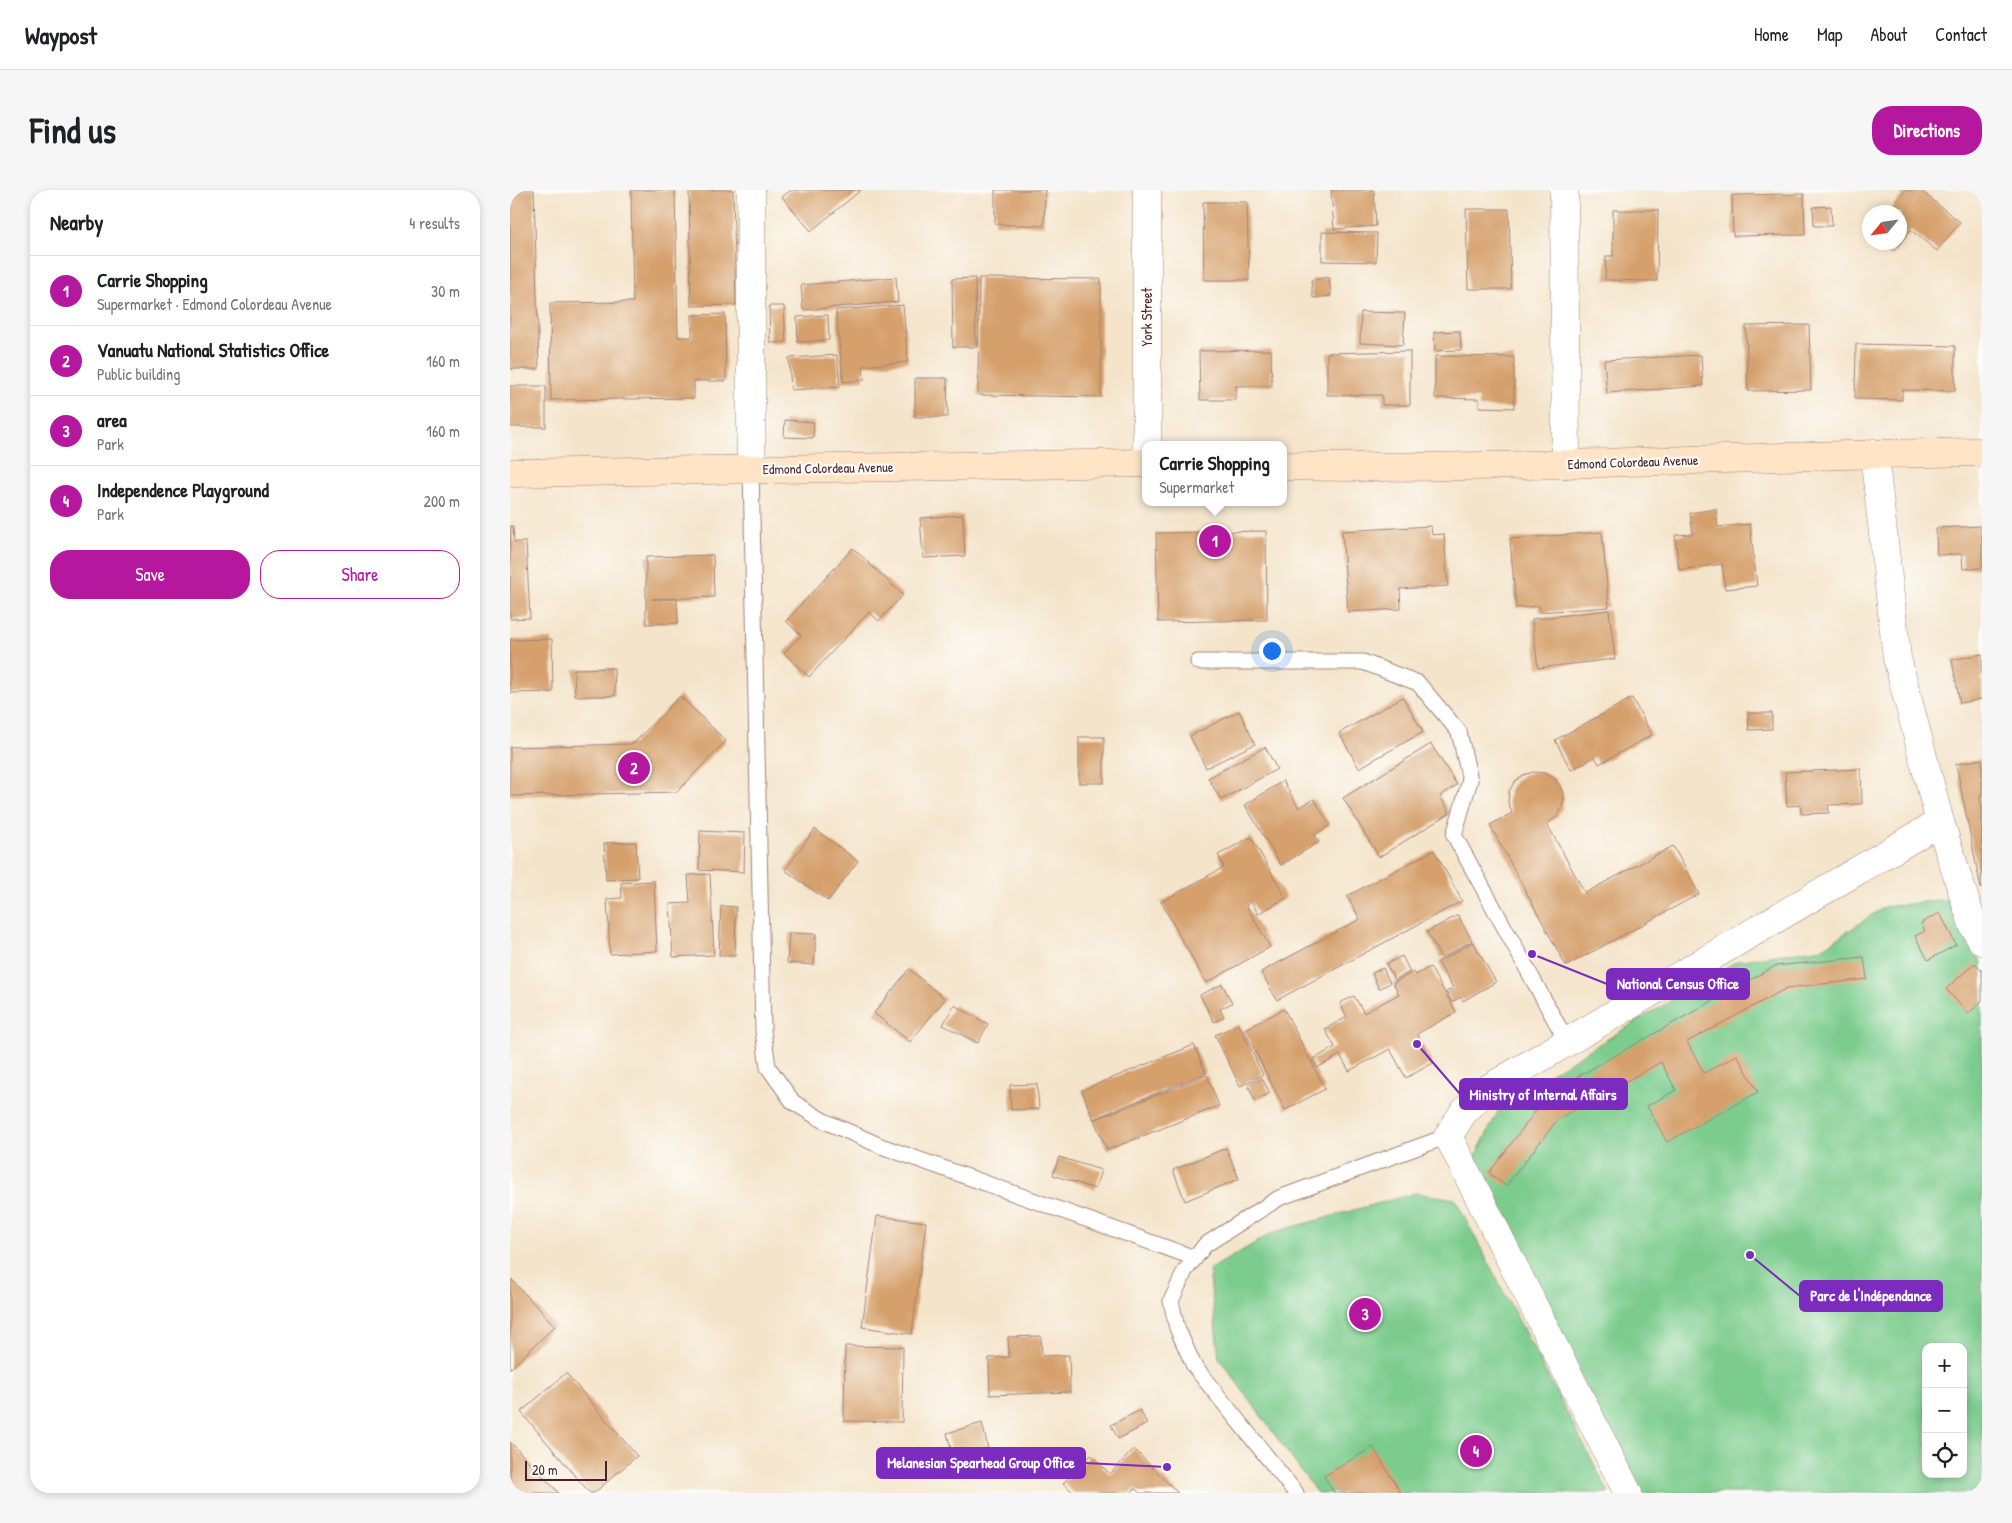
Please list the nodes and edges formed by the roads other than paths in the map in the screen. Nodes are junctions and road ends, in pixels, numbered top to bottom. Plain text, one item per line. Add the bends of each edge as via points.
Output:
1 (751, 190) edge
2 (1147, 190) edge
3 (1564, 190) edge
4 (1147, 441) edge
5 (1982, 452) edge
6 (1874, 453) junction
7 (1142, 464) edge
8 (1566, 464) junction
9 (1287, 466) edge
10 (751, 470) junction
11 (510, 473) edge
12 (1198, 662) dead end
13 (1940, 822) junction
14 (1982, 941) edge
15 (1567, 1042) junction
16 (1448, 1136) junction
17 (1195, 1258) junction
18 (1296, 1493) edge
19 (1628, 1493) edge

1 - 10 street
2 - 4 street, York Street
3 - 8 street
5 - 6 street, Edmond Colordeau Avenue
6 - 8 street, Edmond Colordeau Avenue
6 - 13 street via 1897,658
7 - 10 street, Edmond Colordeau Avenue
8 - 9 street, Edmond Colordeau Avenue
10 - 11 street, Edmond Colordeau Avenue
10 - 17 lane via 762,1012 768,1067 793,1102 822,1120 882,1146
12 - 15 lane via 1363,662 1418,683 1459,732 1470,780 1454,835
13 - 14 street via 1973,925
13 - 15 street
15 - 16 street via 1484,1091 1462,1112
16 - 17 lane via 1279,1198 1205,1245
16 - 19 street
17 - 18 lane via 1171,1301 1177,1328 1194,1366

